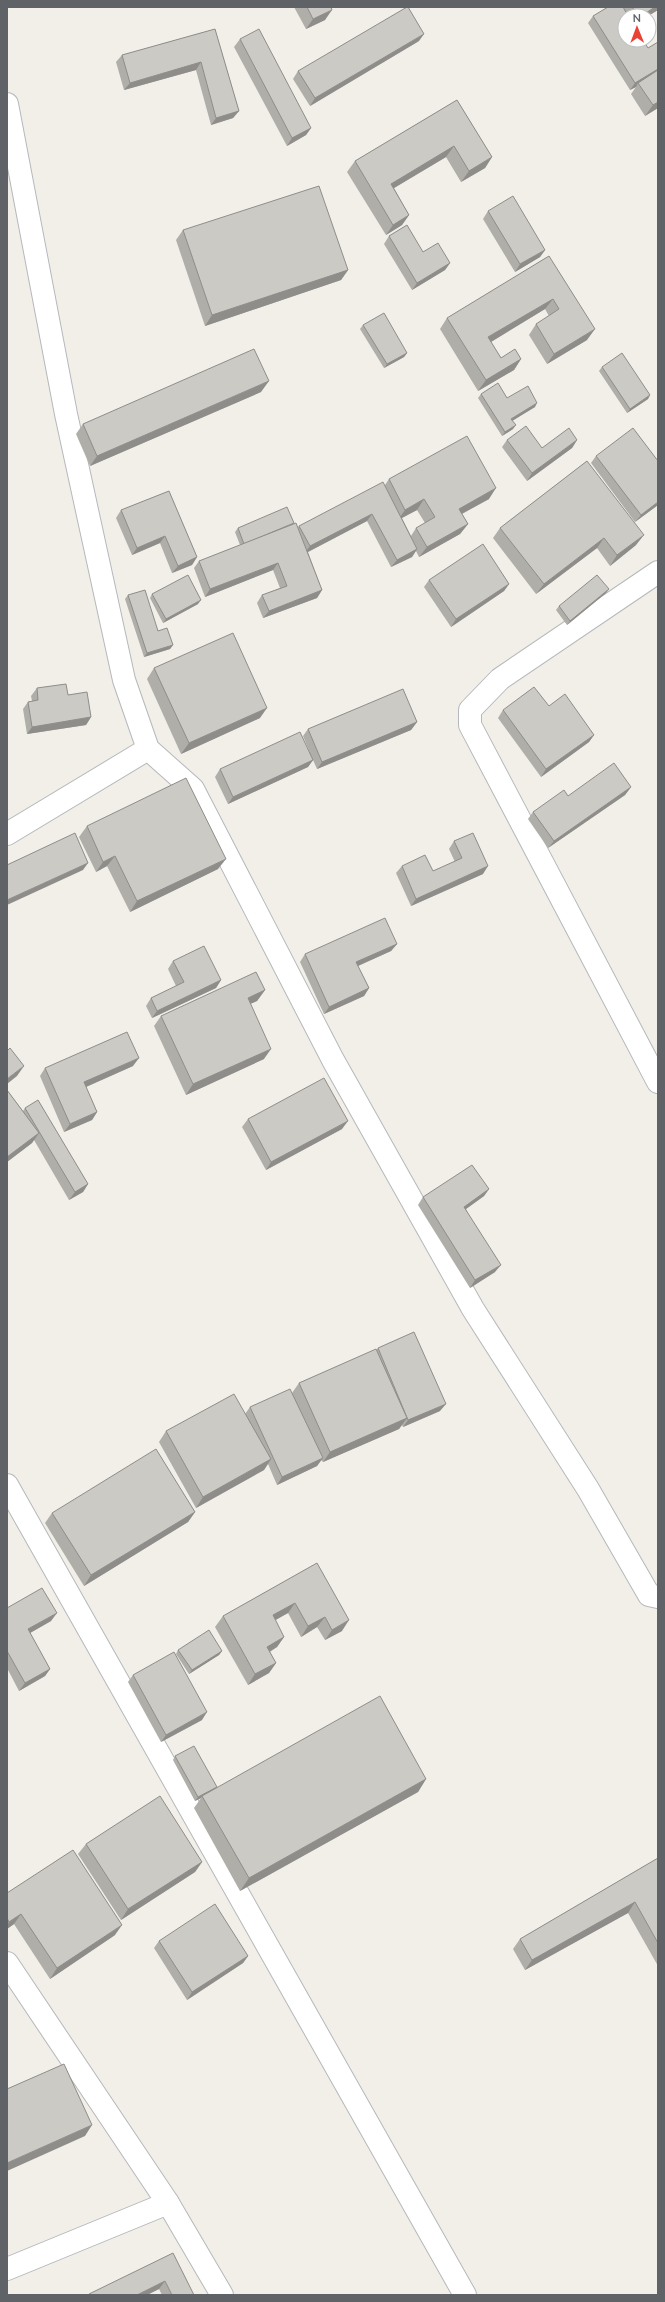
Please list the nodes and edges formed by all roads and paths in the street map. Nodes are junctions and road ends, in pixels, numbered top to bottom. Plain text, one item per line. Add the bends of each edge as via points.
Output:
1 (7, 104) edge
2 (658, 572) edge
3 (148, 749) junction
4 (7, 834) edge
5 (658, 1082) edge
6 (7, 1485) edge
7 (658, 1597) edge
8 (7, 1962) edge
9 (168, 2203) junction
10 (7, 2269) edge
11 (222, 2295) edge
12 (465, 2295) edge

1 - 3 street via 69,429 124,680
2 - 5 street via 500,679 470,710 470,726
3 - 4 street
3 - 7 street via 193,789 333,1060 472,1309 588,1488 649,1595
6 - 12 street
8 - 9 street
9 - 10 street
9 - 11 street

